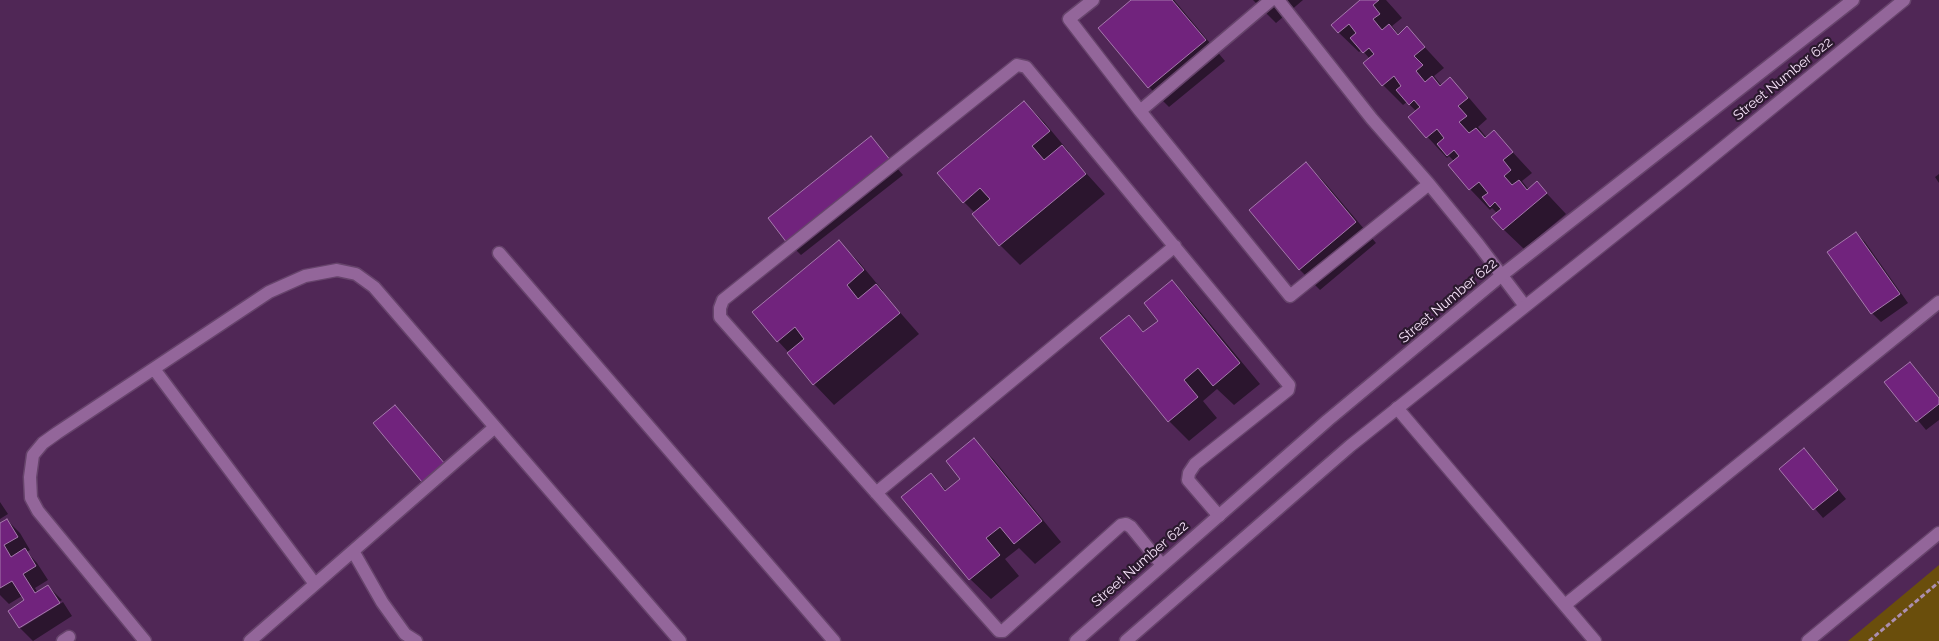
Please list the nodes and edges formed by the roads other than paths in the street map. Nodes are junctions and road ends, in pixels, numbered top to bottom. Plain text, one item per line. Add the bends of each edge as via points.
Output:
1 (1093, 0) edge
2 (1271, 0) edge
3 (1278, 0) edge
4 (1853, 0) edge
5 (1904, 0) edge
6 (1140, 111) junction
7 (1429, 184) junction
8 (1175, 246) junction
9 (499, 253) dead end
10 (1502, 275) junction
11 (1939, 302) edge
12 (1525, 306) junction
13 (154, 369) junction
14 (1396, 408) junction
15 (495, 427) junction
16 (876, 493) junction
17 (1218, 516) junction
18 (1939, 533) edge
19 (353, 551) junction
20 (1162, 565) junction
21 (315, 584) junction
22 (1566, 605) junction
23 (407, 639) edge
24 (145, 641) edge
25 (250, 641) edge
26 (680, 641) edge
27 (834, 641) edge
28 (1076, 641) edge
29 (1126, 641) edge
30 (1595, 641) edge
31 (1808, 641) edge

1 - 6 street via 1069,19
2 - 6 street
3 - 7 street via 1372,119
4 - 10 street, Street Number 622
5 - 12 street, Street Number 622
6 - 7 street via 1290,296
7 - 10 street
8 - 16 street
8 - 16 street via 1026,67 1017,65 723,300 720,317
8 - 17 street via 1289,385 1288,390 1188,473 1188,480
9 - 27 street
10 - 12 street
10 - 17 street, Street Number 622
11 - 22 street
12 - 14 street, Street Number 622
13 - 15 street via 269,292 305,276 337,270 356,274 374,287
13 - 21 street
13 - 24 street via 44,443 33,455 30,476 31,498 38,511
14 - 22 street
14 - 29 street, Street Number 622
15 - 19 street
15 - 26 street
16 - 20 street via 999,631 1003,631 1121,525 1131,527
17 - 20 street, Street Number 622
18 - 31 street
19 - 21 street
19 - 23 street
20 - 28 street, Street Number 622
21 - 25 street
22 - 30 street

